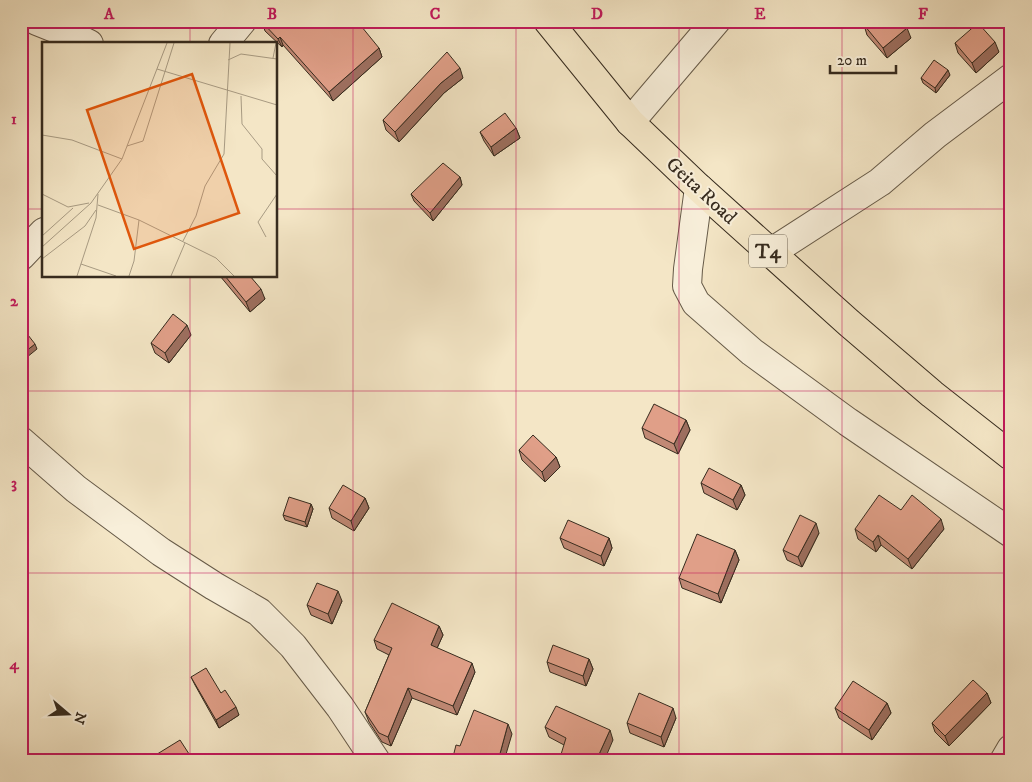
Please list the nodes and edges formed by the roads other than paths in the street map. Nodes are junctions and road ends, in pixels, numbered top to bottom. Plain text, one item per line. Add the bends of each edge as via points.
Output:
1 (37, 21) edge
2 (242, 21) edge
3 (548, 21) edge
4 (716, 21) edge
5 (85, 42) edge
6 (225, 42) edge
7 (1011, 78) edge
8 (630, 122) junction
9 (699, 188) junction
10 (42, 234) edge
11 (770, 253) junction
12 (21, 256) edge
13 (21, 441) edge
14 (1011, 456) edge
15 (1011, 533) edge
16 (1011, 749) edge
17 (376, 761) edge
18 (1004, 761) edge

1 - 5 street
2 - 6 street
3 - 8 highway, Geita Road / T4
4 - 8 street
7 - 11 street via 935,135 880,182
8 - 9 highway, Geita Road / T4
9 - 11 highway, Geita Road / T4
9 - 15 street via 687,286 696,303 752,352
10 - 12 street
11 - 14 highway, Geita Road / T4 via 932,394
13 - 17 street via 76,489 161,552 259,612 292,646 340,707
16 - 18 street

